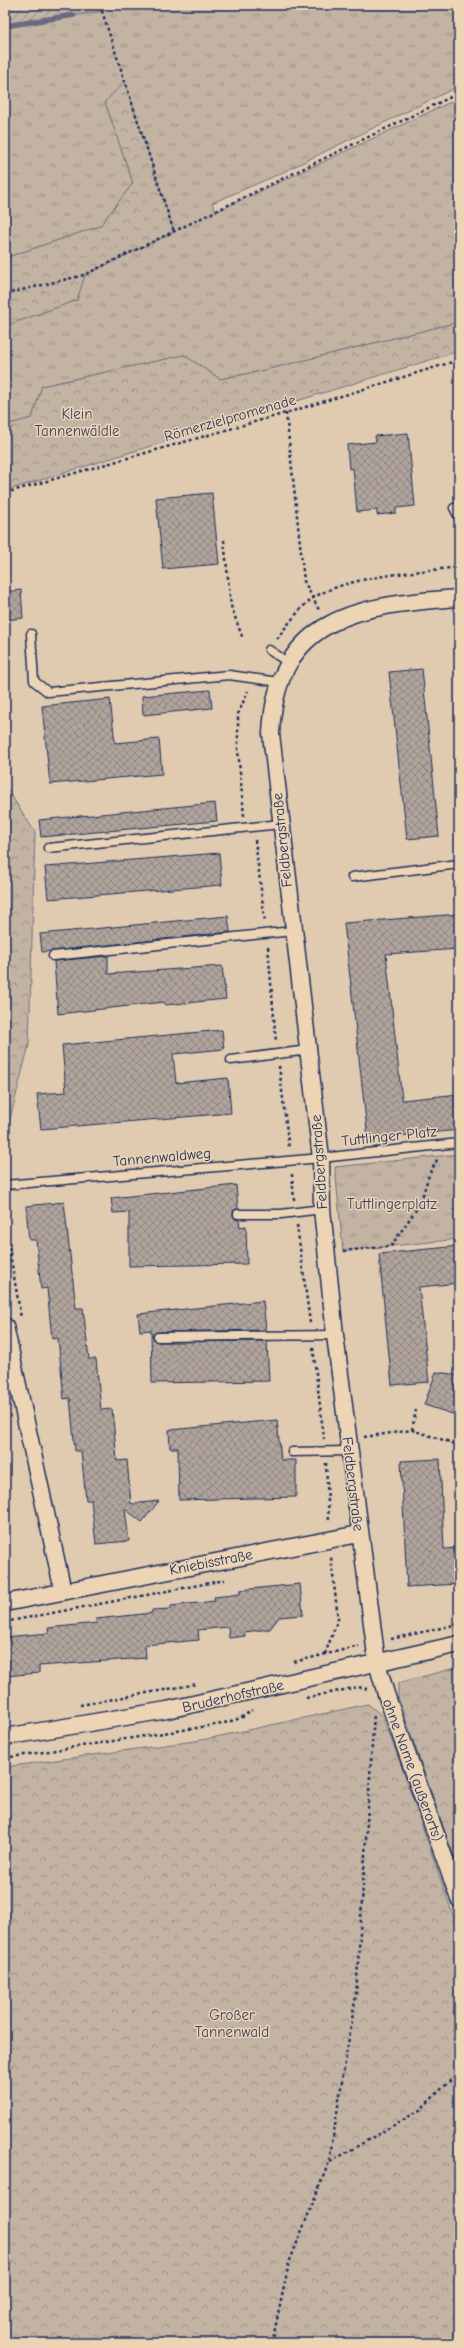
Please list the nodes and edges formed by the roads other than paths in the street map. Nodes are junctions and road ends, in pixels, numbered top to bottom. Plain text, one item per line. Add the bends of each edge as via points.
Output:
1 (454, 508) dead end
2 (459, 517) edge
3 (459, 598) edge
4 (31, 634) dead end
5 (269, 650) dead end
6 (289, 663) junction
7 (279, 682) junction
8 (281, 824) junction
9 (48, 848) dead end
10 (459, 864) edge
11 (352, 877) dead end
12 (293, 931) junction
13 (53, 956) dead end
14 (308, 1050) junction
15 (231, 1060) dead end
16 (459, 1143) edge
17 (321, 1158) junction
18 (5, 1185) edge
19 (322, 1209) junction
20 (238, 1214) dead end
21 (5, 1326) edge
22 (334, 1335) junction
23 (158, 1337) dead end
24 (349, 1445) junction
25 (292, 1452) dead end
26 (360, 1534) junction
27 (63, 1591) junction
28 (5, 1603) edge
29 (459, 1644) edge
30 (377, 1663) junction
31 (5, 1737) edge
32 (459, 1899) edge

1 - 2 lane
3 - 6 street, Feldbergstraße via 352,613 326,625 303,643
4 - 7 lane via 34,681 48,692 229,675
5 - 6 lane
6 - 7 street, Feldbergstraße
7 - 8 street, Feldbergstraße via 272,708 271,734
8 - 9 lane
8 - 12 street, Feldbergstraße
10 - 11 lane
12 - 13 lane
12 - 14 street, Feldbergstraße
14 - 15 lane
14 - 17 street, Feldbergstraße
16 - 17 lane, Tuttlinger Platz
17 - 18 lane, Tannenwaldweg
17 - 19 street, Feldbergstraße
19 - 20 lane
19 - 22 street, Feldbergstraße
21 - 27 street
22 - 23 lane
22 - 24 street, Feldbergstraße
24 - 25 lane via 326,1451
24 - 26 street, Feldbergstraße
26 - 27 street, Kniebisstraße via 327,1532
26 - 30 street, Feldbergstraße
27 - 28 street, Kniebisstraße
29 - 30 street, Bruderhofstraße
30 - 31 street, Bruderhofstraße via 167,1710
30 - 32 street, ohne Name (außerorts)

